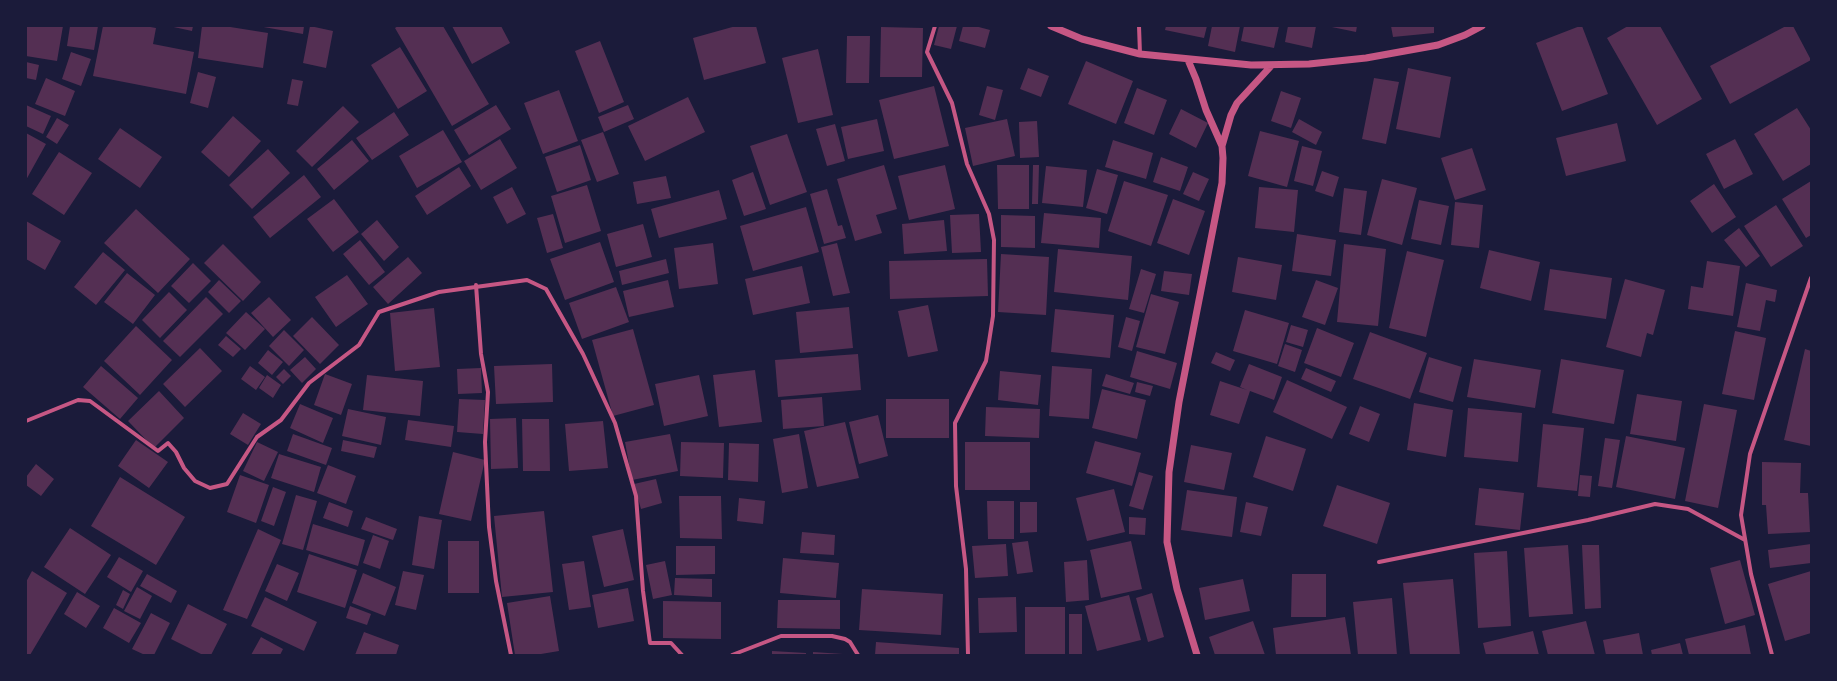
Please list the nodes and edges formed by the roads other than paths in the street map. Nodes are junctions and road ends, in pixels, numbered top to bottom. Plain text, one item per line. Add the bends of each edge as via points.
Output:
1 (935, 26) edge
2 (1051, 26) edge
3 (1139, 26) edge
4 (1482, 26) edge
5 (1140, 54) junction
6 (1188, 60) junction
7 (1272, 65) junction
8 (1222, 146) junction
9 (1811, 278) edge
10 (476, 285) junction
11 (26, 421) edge
12 (1745, 540) junction
13 (1379, 562) dead end
14 (511, 655) edge
15 (682, 655) edge
16 (732, 655) edge
17 (858, 655) edge
18 (968, 655) edge
19 (1197, 655) edge
20 (1772, 655) edge

1 - 18 street via 927,52 952,103 967,164 988,214 994,240 994,316 986,361 955,424 956,486 966,569
2 - 5 street via 1082,39
3 - 5 street
4 - 7 street via 1431,46 1366,58
5 - 6 street
6 - 7 street
6 - 8 street
7 - 8 street via 1237,103 1230,115
8 - 19 street via 1222,183 1180,402 1169,480 1166,542
9 - 12 street via 1750,454 1742,515
10 - 11 street via 439,292 380,312 359,345 309,383 281,420 257,437 227,484 210,488 195,481 168,443 158,451 90,401 78,400
10 - 14 street via 481,354 488,392 486,442 489,527 496,581
10 - 15 street via 527,280 546,289 583,354 615,423 636,496 650,643 671,643
12 - 13 street via 1688,509 1655,504
12 - 20 street
16 - 17 street via 782,636 832,636 850,642

